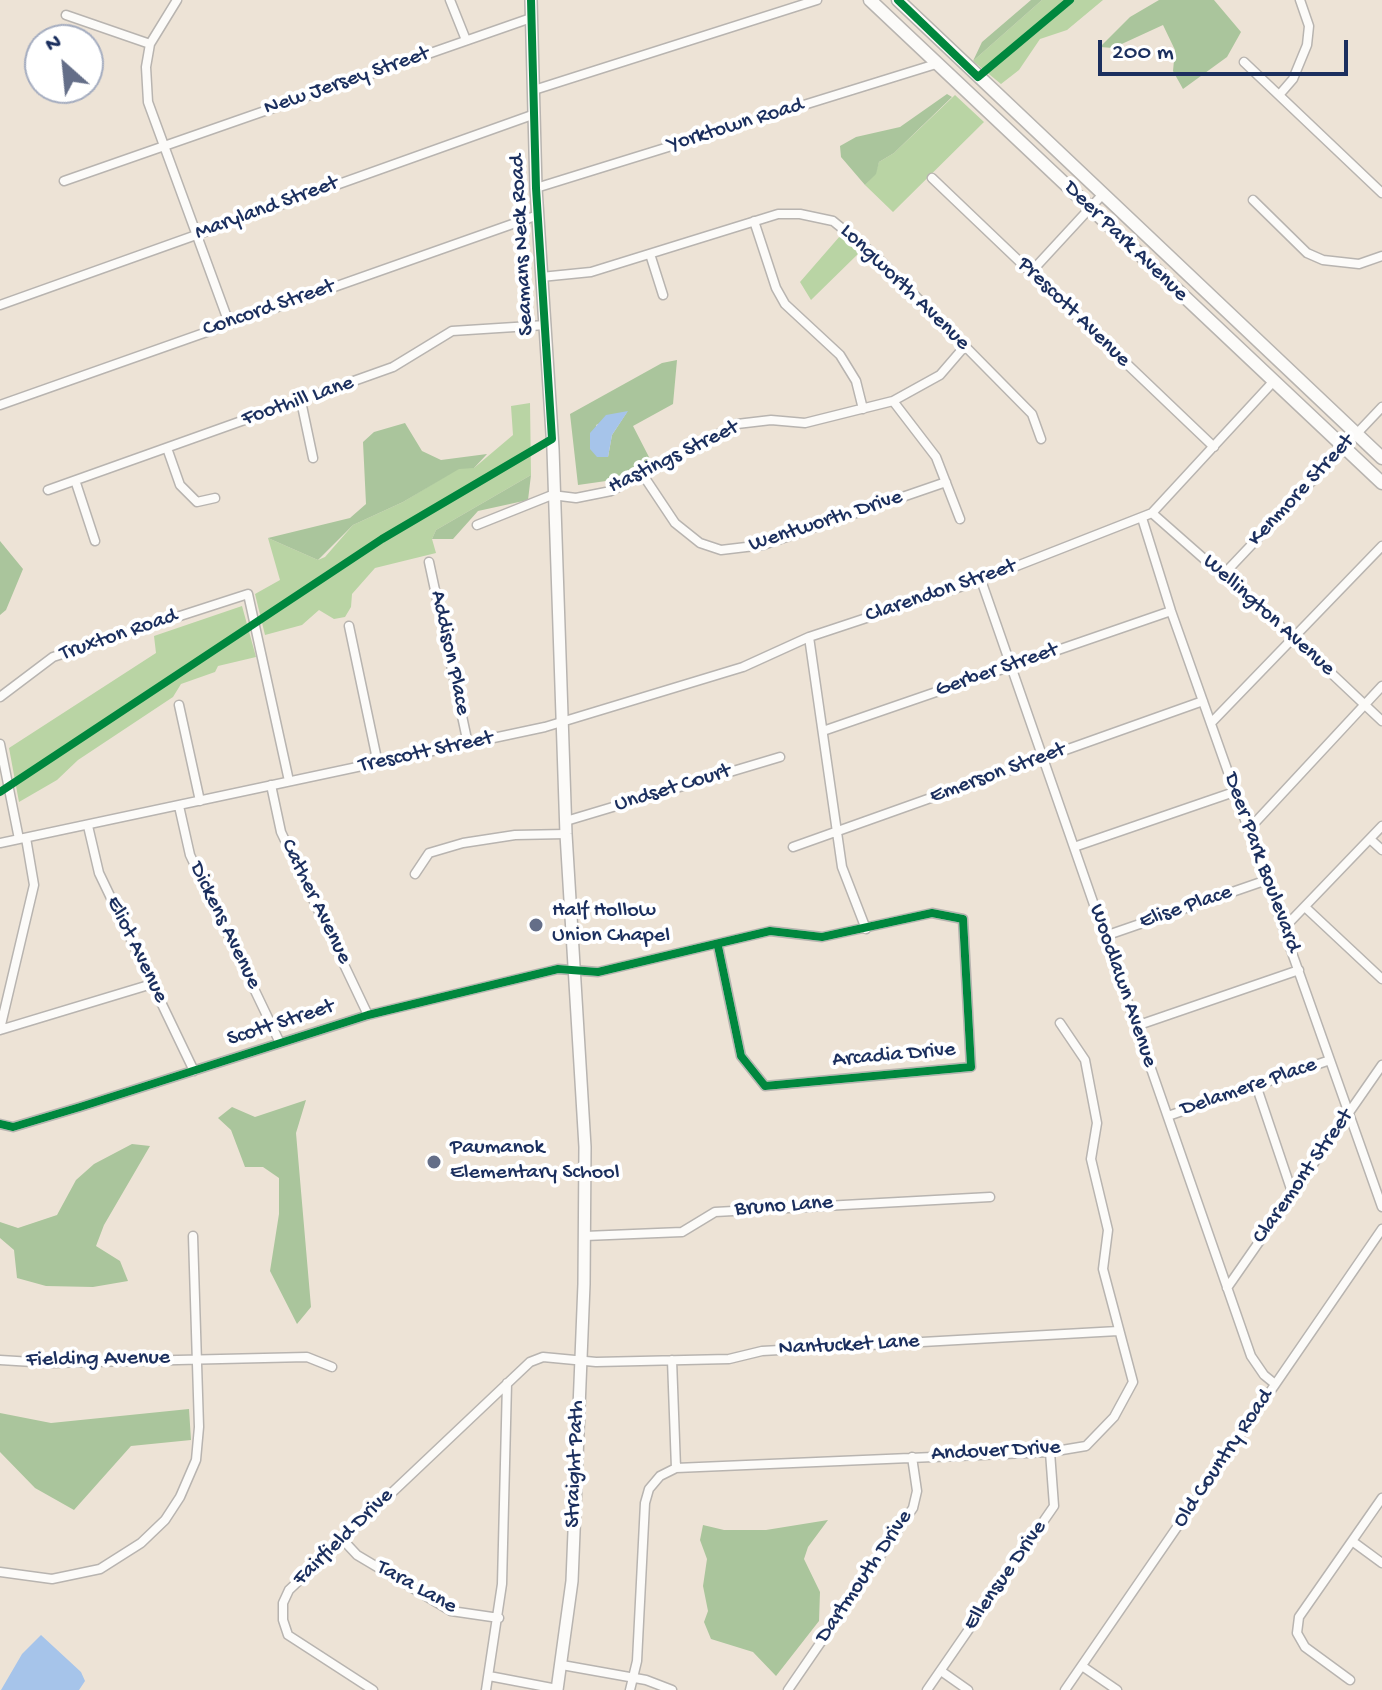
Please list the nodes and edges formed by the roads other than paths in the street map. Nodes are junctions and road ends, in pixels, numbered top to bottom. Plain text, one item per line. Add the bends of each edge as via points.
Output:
1 (177, 0) edge
2 (450, 0) edge
3 (531, 0) edge
4 (817, 0) edge
5 (870, 0) edge
6 (898, 0) edge
7 (1300, 0) edge
8 (66, 15) dead end
9 (531, 18) junction
10 (466, 40) junction
11 (150, 44) junction
12 (1244, 62) dead end
13 (936, 64) junction
14 (534, 90) junction
15 (1280, 94) junction
16 (535, 114) junction
17 (164, 146) junction
18 (932, 178) dead end
19 (64, 181) dead end
20 (536, 188) junction
21 (1382, 193) edge
22 (1103, 194) junction
23 (1253, 200) dead end
24 (1091, 208) junction
25 (538, 215) junction
26 (754, 221) junction
27 (196, 235) junction
28 (650, 254) junction
29 (1382, 256) edge
30 (1031, 272) junction
31 (541, 277) junction
32 (663, 295) dead end
33 (0, 305) edge
34 (229, 323) junction
35 (546, 325) junction
36 (965, 346) junction
37 (1272, 383) junction
38 (301, 401) junction
39 (893, 401) junction
40 (0, 405) edge
41 (1382, 407) edge
42 (863, 409) junction
43 (1356, 434) junction
44 (1041, 439) dead end
45 (1214, 447) junction
46 (1343, 447) junction
47 (167, 448) junction
48 (313, 458) dead end
49 (1382, 458) edge
50 (643, 475) junction
51 (946, 482) junction
52 (76, 483) junction
53 (1382, 483) edge
54 (48, 490) dead end
55 (552, 495) junction
56 (215, 498) dead end
57 (1152, 513) junction
58 (1142, 518) junction
59 (960, 519) dead end
60 (477, 525) dead end
61 (95, 541) dead end
62 (1382, 546) edge
63 (429, 562) dead end
64 (1223, 575) junction
65 (981, 580) junction
66 (1171, 611) junction
67 (349, 626) dead end
68 (809, 637) junction
69 (1295, 639) junction
70 (1011, 667) junction
71 (1382, 686) edge
72 (0, 697) edge
73 (1203, 701) junction
74 (179, 705) dead end
75 (1365, 705) junction
76 (561, 720) junction
77 (1382, 721) edge
78 (1211, 723) junction
79 (823, 731) junction
80 (0, 744) edge
81 (468, 744) junction
82 (780, 757) dead end
83 (1043, 758) junction
84 (378, 764) junction
85 (289, 781) junction
86 (271, 785) junction
87 (1237, 791) junction
88 (200, 801) junction
89 (179, 806) junction
90 (566, 821) junction
91 (88, 826) junction
92 (1382, 826) edge
93 (1250, 828) junction
94 (836, 832) junction
95 (566, 834) junction
96 (23, 838) junction
97 (1370, 839) junction
98 (0, 843) edge
99 (793, 847) dead end
100 (1074, 847) junction
101 (1382, 850) edge
102 (415, 874) dead end
103 (1267, 880) junction
104 (1305, 907) junction
105 (1284, 928) junction
106 (866, 929) junction
107 (1105, 936) junction
108 (718, 946) junction
109 (576, 970) junction
110 (1299, 970) junction
111 (1382, 979) edge
112 (152, 984) junction
113 (368, 1015) junction
114 (1060, 1023) dead end
115 (1136, 1026) junction
116 (0, 1030) edge
117 (280, 1043) junction
118 (1330, 1060) junction
119 (1382, 1065) edge
120 (194, 1071) junction
121 (1256, 1085) junction
122 (1349, 1113) junction
123 (1168, 1116) junction
124 (0, 1124) edge
125 (1293, 1195) junction
126 (990, 1197) dead end
127 (1382, 1207) edge
128 (1382, 1229) edge
129 (193, 1236) dead end
130 (585, 1236) junction
131 (1227, 1288) junction
132 (1118, 1331) junction
133 (197, 1358) junction
134 (0, 1360) edge
135 (672, 1360) junction
136 (581, 1361) junction
137 (332, 1367) dead end
138 (507, 1383) junction
139 (1275, 1384) junction
140 (1050, 1452) junction
141 (912, 1457) junction
142 (676, 1468) junction
143 (1382, 1498) edge
144 (343, 1540) junction
145 (1352, 1541) junction
146 (1382, 1563) edge
147 (0, 1572) edge
148 (499, 1618) junction
149 (562, 1665) junction
150 (1082, 1666) junction
151 (941, 1671) junction
152 (489, 1676) junction
153 (634, 1678) junction
154 (1350, 1680) dead end
155 (373, 1690) edge
156 (486, 1690) edge
157 (557, 1690) edge
158 (630, 1690) edge
159 (672, 1690) edge
160 (788, 1690) edge
161 (927, 1690) edge
162 (968, 1690) edge
163 (1065, 1690) edge
164 (1117, 1690) edge

1 - 11 street
2 - 10 street
3 - 9 main road, Seamans Neck Road
4 - 14 street
5 - 13 main road, Deer Park Avenue
6 - 22 main road, Deer Park Avenue
7 - 15 street via 1309,26 1307,45 1293,79
8 - 11 street
9 - 10 street, New Jersey Street
9 - 14 main road, Seamans Neck Road
10 - 17 street, New Jersey Street
11 - 17 street via 148,102
12 - 15 street
13 - 20 street, Yorktown Road
13 - 24 main road, Deer Park Avenue
14 - 16 main road, Seamans Neck Road
15 - 21 street
16 - 20 main road, Seamans Neck Road
16 - 27 street, Maryland Street
17 - 19 street, New Jersey Street
17 - 27 street
18 - 30 street, Prescott Avenue
20 - 25 main road, Seamans Neck Road
22 - 24 street
22 - 43 main road, Deer Park Avenue
23 - 29 street via 1315,256 1359,264
24 - 30 street
24 - 37 main road, Deer Park Avenue
25 - 31 main road, Seamans Neck Road
25 - 34 street, Concord Street
26 - 28 street, Longworth Avenue
26 - 36 street, Longworth Avenue via 778,214 833,221 875,255
26 - 42 street via 785,304 840,355 856,381
27 - 33 street, Maryland Street
27 - 34 street
28 - 31 street, Longworth Avenue via 591,272
28 - 32 street
30 - 45 street, Prescott Avenue
31 - 35 main road, Seamans Neck Road
34 - 40 street, Concord Street
35 - 38 street, Foothill Lane via 452,331 393,367
35 - 55 main road, Seamans Neck Road
36 - 39 street, Hastings Street via 940,375
36 - 44 street, Longworth Avenue via 1032,414
37 - 45 street, Clarendon Street
37 - 46 main road, Deer Park Avenue
38 - 47 street, Foothill Lane
38 - 48 street
39 - 42 street, Hastings Street
39 - 51 street via 936,457
41 - 43 street, Kenmore Street
42 - 50 street, Hastings Street via 805,423 737,424
43 - 46 street, Kenmore Street
43 - 49 main road, Deer Park Avenue
45 - 57 street, Clarendon Street
46 - 53 main road, Deer Park Avenue
46 - 64 street, Kenmore Street
47 - 52 street, Foothill Lane
47 - 56 street via 180,485 197,502
50 - 51 street, Wentworth Drive via 675,523 700,543 721,550 763,545
50 - 55 street, Hastings Street via 593,497
51 - 59 street
52 - 54 street, Foothill Lane
52 - 61 street
55 - 60 street
55 - 76 main road, Seamans Neck Road
57 - 58 street, Clarendon Street
57 - 64 street, Wellington Avenue
58 - 65 street, Clarendon Street
58 - 66 street, Deer Park Boulevard
62 - 69 street
63 - 81 street, Addison Place
64 - 69 street, Wellington Avenue
65 - 68 street, Clarendon Street
65 - 70 street, Woodlawn Avenue
66 - 70 street, Gerber Street
66 - 73 street, Deer Park Boulevard
67 - 84 street
68 - 76 street, Clarendon Street via 743,667
68 - 79 street
69 - 75 street, Wellington Avenue
69 - 78 street
70 - 79 street, Gerber Street
70 - 83 street, Woodlawn Avenue
71 - 75 street
72 - 85 street, Truxton Road via 53,657 248,594
73 - 78 street, Deer Park Boulevard
73 - 83 street, Emerson Street
74 - 88 street
75 - 77 street, Wellington Avenue
75 - 93 street
76 - 81 street, Trescott Street
76 - 90 main road, Seamans Neck Road
78 - 87 street, Deer Park Boulevard
79 - 94 street
80 - 96 street
81 - 84 street, Trescott Street
82 - 90 street, Undset Court
83 - 94 street, Emerson Street
83 - 100 street, Woodlawn Avenue
84 - 85 street, Trescott Street
85 - 86 street, Trescott Street
86 - 88 street
86 - 113 street, Cather Avenue via 281,832
87 - 93 street, Deer Park Boulevard
87 - 100 street
88 - 89 street
89 - 91 street
89 - 117 street, Dickens Avenue via 190,855
90 - 95 main road, Seamans Neck Road
91 - 96 street
91 - 112 street, Eliot Avenue via 99,873
92 - 97 street
93 - 103 street, Deer Park Boulevard
94 - 99 street, Emerson Street
94 - 106 street via 842,867
95 - 102 street via 463,843 429,853
95 - 109 main road, Seamans Neck Road
96 - 98 street
96 - 116 street via 34,885
97 - 101 street
97 - 104 street
100 - 107 street, Woodlawn Avenue
103 - 105 street, Deer Park Boulevard
103 - 107 street, Elise Place
104 - 105 street
104 - 111 street
105 - 110 street, Deer Park Boulevard
106 - 108 street, Arcadia Drive via 822,937 770,931
106 - 108 street, Arcadia Drive via 932,913 963,919 971,1067 765,1086 741,1056
107 - 115 street, Woodlawn Avenue
108 - 109 street, Arcadia Drive via 598,972
109 - 113 street, Scott Street via 558,969
109 - 130 main road, Seamans Neck Road
110 - 115 street
110 - 118 street, Deer Park Boulevard
112 - 116 street
112 - 120 street, Eliot Avenue
113 - 117 street, Scott Street
114 - 132 street, Andover Drive via 1085,1060 1090,1085 1097,1123 1091,1159 1108,1230 1103,1269
115 - 123 street, Woodlawn Avenue
117 - 120 street, Scott Street
118 - 121 street, Delamere Place
118 - 122 street, Deer Park Boulevard
119 - 122 street, Claremont Street
120 - 124 street, Scott Street via 13,1127
121 - 123 street, Delamere Place
121 - 125 street
122 - 125 street, Claremont Street
122 - 127 street, Deer Park Boulevard
123 - 131 street, Woodlawn Avenue
125 - 131 street, Claremont Street
126 - 130 street, Bruno Lane via 715,1212 682,1232
128 - 139 street, Old Country Road
129 - 133 street
130 - 136 main road, Straight Path
131 - 139 street, Woodlawn Avenue via 1251,1356
132 - 135 street, Nantucket Lane
132 - 140 street, Andover Drive via 1133,1382 1114,1417 1086,1446
133 - 134 street, Fielding Avenue
133 - 137 street, Fielding Avenue via 307,1357
133 - 147 street via 196,1460 165,1520 100,1569 52,1579
135 - 136 street, Nantucket Lane
135 - 142 street
136 - 138 street, Fairfield Drive via 543,1357
136 - 149 main road, Straight Path via 572,1581
138 - 144 street, Fairfield Drive
138 - 148 street
139 - 150 street, Old Country Road
140 - 141 street, Andover Drive
140 - 151 street, Ellensue Drive via 1054,1506
141 - 142 street, Andover Drive
141 - 160 street, Dartmouth Drive via 917,1491 913,1508
142 - 153 street via 660,1476 645,1503
143 - 145 street
144 - 148 street, Tara Lane via 357,1555 451,1611
144 - 155 street, Fairfield Drive via 289,1590 283,1620 288,1635 300,1646
145 - 146 street
145 - 154 street via 1299,1617 1297,1633 1305,1647
148 - 152 street
149 - 153 street
149 - 157 main road, Straight Path
150 - 163 street, Old Country Road
150 - 164 street
151 - 161 street, Ellensue Drive
151 - 162 street
152 - 156 street
152 - 157 street
153 - 158 street
153 - 159 street

